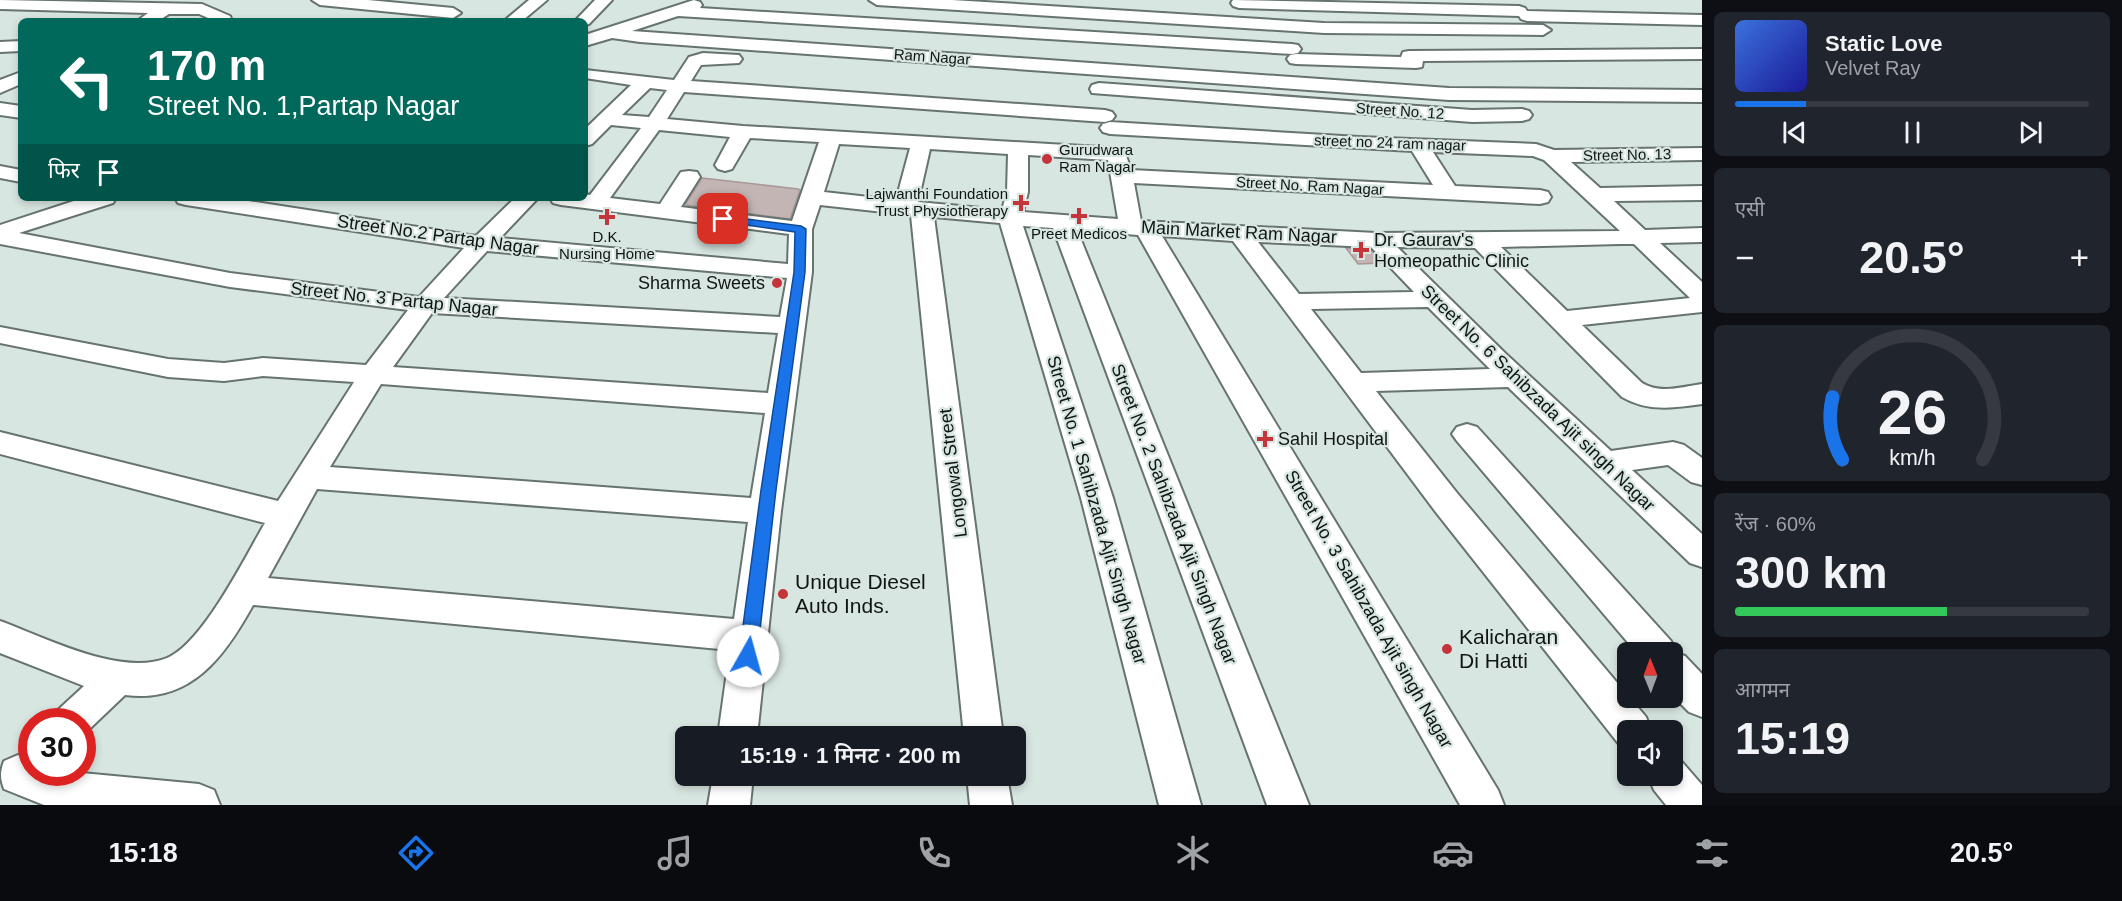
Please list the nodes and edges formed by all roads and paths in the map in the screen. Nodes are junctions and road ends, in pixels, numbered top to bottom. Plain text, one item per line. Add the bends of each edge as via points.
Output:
1 (320, 0) edge
2 (431, 0) edge
3 (539, 0) edge
4 (604, 0) edge
5 (727, 0) edge
6 (877, 0) edge
7 (341, 1) edge
8 (1222, 2) dead end
9 (66, 3) edge
10 (384, 3) edge
11 (1275, 3) edge
12 (0, 4) edge
13 (1029, 5) edge
14 (710, 7) edge
15 (1095, 7) edge
16 (163, 9) junction
17 (1519, 9) edge
18 (416, 10) junction
19 (452, 14) edge
20 (151, 18) edge
21 (218, 18) edge
22 (515, 18) edge
23 (586, 18) edge
24 (1702, 20) edge
25 (1283, 26) junction
26 (1385, 30) junction
27 (1543, 30) junction
28 (607, 32) junction
29 (640, 37) junction
30 (588, 40) edge
31 (18, 46) edge
32 (0, 47) edge
33 (623, 49) dead end
34 (1294, 54) junction
35 (1702, 54) edge
36 (1573, 56) junction
37 (1413, 59) junction
38 (607, 62) dead end
39 (884, 69) dead end
40 (1095, 69) junction
41 (588, 75) edge
42 (588, 76) edge
43 (18, 78) edge
44 (645, 82) junction
45 (1307, 83) junction
46 (679, 86) junction
47 (0, 87) edge
48 (1099, 89) junction
49 (1449, 94) junction
50 (1702, 96) edge
51 (859, 100) junction
52 (0, 109) edge
53 (18, 112) edge
54 (1702, 113) edge
55 (1633, 114) dead end
56 (1541, 115) dead end
57 (1472, 116) junction
58 (608, 119) junction
59 (1108, 122) junction
60 (653, 125) junction
61 (743, 132) junction
62 (588, 137) edge
63 (839, 137) junction
64 (922, 142) junction
65 (1418, 145) junction
66 (1504, 147) junction
67 (1018, 148) junction
68 (1702, 154) edge
69 (1551, 156) junction
70 (725, 165) dead end
71 (1119, 165) junction
72 (0, 172) edge
73 (18, 175) edge
74 (689, 177) dead end
75 (1449, 194) junction
76 (1702, 194) edge
77 (1594, 195) junction
78 (810, 197) junction
79 (1540, 197) dead end
80 (96, 201) edge
81 (205, 201) edge
82 (524, 201) edge
83 (587, 201) edge
84 (596, 202) junction
85 (914, 209) junction
86 (667, 211) junction
87 (1009, 217) junction
88 (1489, 218) junction
89 (1062, 222) junction
90 (1138, 227) junction
91 (801, 229) junction
92 (1239, 233) junction
93 (0, 235) edge
94 (1702, 235) edge
95 (1637, 237) junction
96 (1377, 240) junction
97 (483, 244) junction
98 (800, 272) junction
99 (1702, 295) edge
100 (1434, 299) junction
101 (1292, 302) junction
102 (1702, 304) edge
103 (425, 305) junction
104 (1560, 320) junction
105 (792, 326) junction
106 (0, 335) edge
107 (372, 375) junction
108 (1515, 378) junction
109 (1353, 382) junction
110 (1702, 394) edge
111 (780, 404) junction
112 (1467, 434) dead end
113 (0, 443) edge
114 (1604, 463) junction
115 (1702, 474) edge
116 (308, 477) junction
117 (765, 511) junction
118 (286, 515) junction
119 (1702, 554) edge
120 (244, 590) junction
121 (751, 636) junction
122 (0, 637) edge
123 (1649, 642) edge
124 (116, 679) junction
125 (1683, 680) edge
126 (1702, 700) edge
127 (87, 708) edge
128 (1624, 720) edge
129 (739, 726) edge
130 (982, 726) edge
131 (17, 777) edge
132 (732, 786) edge
133 (988, 786) edge
134 (1676, 786) edge
135 (176, 804) edge
136 (729, 805) edge
137 (991, 805) edge
138 (1180, 805) edge
139 (1288, 805) edge
140 (1483, 805) edge
141 (1692, 805) edge

1 - 7 street
2 - 18 street
3 - 22 street
4 - 23 street
5 - 14 street
6 - 13 street
7 - 10 street
8 - 11 street
9 - 12 street
9 - 16 street
10 - 18 street
11 - 17 street
11 - 25 street
13 - 15 street
14 - 28 street via 678,11
14 - 34 street
15 - 25 street
16 - 20 street
16 - 21 street via 202,9
17 - 24 street
17 - 27 street
18 - 19 street
25 - 26 street
25 - 34 street
26 - 27 street
26 - 37 street
27 - 36 street
28 - 29 street, Ram Nagar
28 - 30 street
29 - 33 street
29 - 40 street, Ram Nagar
31 - 32 street
34 - 37 street
34 - 45 street
35 - 36 street
36 - 37 street
37 - 49 street
38 - 41 street
39 - 46 street via 719,58 695,61
40 - 45 street, Ram Nagar
40 - 48 street
42 - 44 street, street no 24 ram nagar
43 - 47 street
44 - 46 street, street no 24 ram nagar
44 - 58 street
45 - 49 street, Ram Nagar
46 - 51 street, street no 24 ram nagar
46 - 60 street
48 - 57 street, Street No. 12
48 - 59 street
49 - 50 street, Ram Nagar
49 - 57 street
51 - 59 street, street no 24 ram nagar
51 - 63 street
52 - 53 street
54 - 55 street
56 - 57 street, Street No. 12
57 - 66 street
58 - 60 street, Street No. Ram Nagar
58 - 62 street
59 - 65 street, street no 24 ram nagar
59 - 71 street
60 - 61 street, Street No. Ram Nagar
60 - 84 street
61 - 63 street, Street No. Ram Nagar
61 - 70 street
63 - 64 street, Street No. Ram Nagar
63 - 78 street
64 - 67 street, Street No. Ram Nagar
64 - 85 street
65 - 66 street, street no 24 ram nagar
65 - 75 street
66 - 69 street, street no 24 ram nagar via 1536,150
67 - 71 street, Street No. Ram Nagar
67 - 87 street via 1018,196
68 - 69 street, Street No. 13
69 - 77 street, street no 24 ram nagar
71 - 75 street, Street No. Ram Nagar
71 - 90 street
72 - 73 street
74 - 86 street
75 - 88 street, Street No. Ram Nagar
76 - 77 street
77 - 95 street, street no 24 ram nagar
78 - 85 street, Main Market Ram Nagar
78 - 91 street
79 - 88 street
80 - 93 street
81 - 97 street, Street No.2 Partap Nagar
82 - 97 street
83 - 84 street
84 - 86 street
85 - 87 street, Main Market Ram Nagar
85 - 130 street, Longowal Street
86 - 91 street
87 - 89 street, Main Market Ram Nagar
87 - 138 street, Street No. 1 Sahibzada Ajit Singh Nagar via 1097,498
88 - 95 street, Main Market Ram Nagar
88 - 96 street, Main Market Ram Nagar
88 - 104 street
89 - 90 street, Main Market Ram Nagar
89 - 139 street, Street No. 2 Sahibzada Ajit Singh Nagar
90 - 92 street, Main Market Ram Nagar
90 - 140 street, Street No. 3 Sahibzada Ajit singh Nagar
91 - 98 street
92 - 96 street, Main Market Ram Nagar
92 - 101 street
93 - 103 street, Street No. 3 Partap Nagar via 230,280
94 - 95 street, Main Market Ram Nagar
95 - 99 street, street no 24 ram nagar
96 - 100 street, Street No. 6 Sahibzada Ajit singh Nagar
97 - 98 street, Street No.2 Partap Nagar
97 - 103 street
98 - 105 street
100 - 101 street
100 - 108 street, Street No. 6 Sahibzada Ajit singh Nagar
101 - 109 street
102 - 104 street
103 - 105 street, Street No. 3 Partap Nagar
103 - 107 street
104 - 110 street via 1640,396 1660,399
105 - 111 street
106 - 107 street via 96,356 199,372 262,367
107 - 111 street
107 - 116 street
108 - 109 street
108 - 114 street, Street No. 6 Sahibzada Ajit singh Nagar
109 - 128 street
111 - 117 street
112 - 123 street
113 - 118 street
114 - 115 street via 1673,453
114 - 119 street, Street No. 6 Sahibzada Ajit singh Nagar
116 - 117 street
116 - 118 street
117 - 121 street
118 - 120 street
120 - 121 street
120 - 124 street via 198,657 174,673
121 - 129 street
122 - 124 street
124 - 127 street
125 - 126 street
131 - 135 street via 60,791
132 - 136 street
133 - 137 street
134 - 141 street

